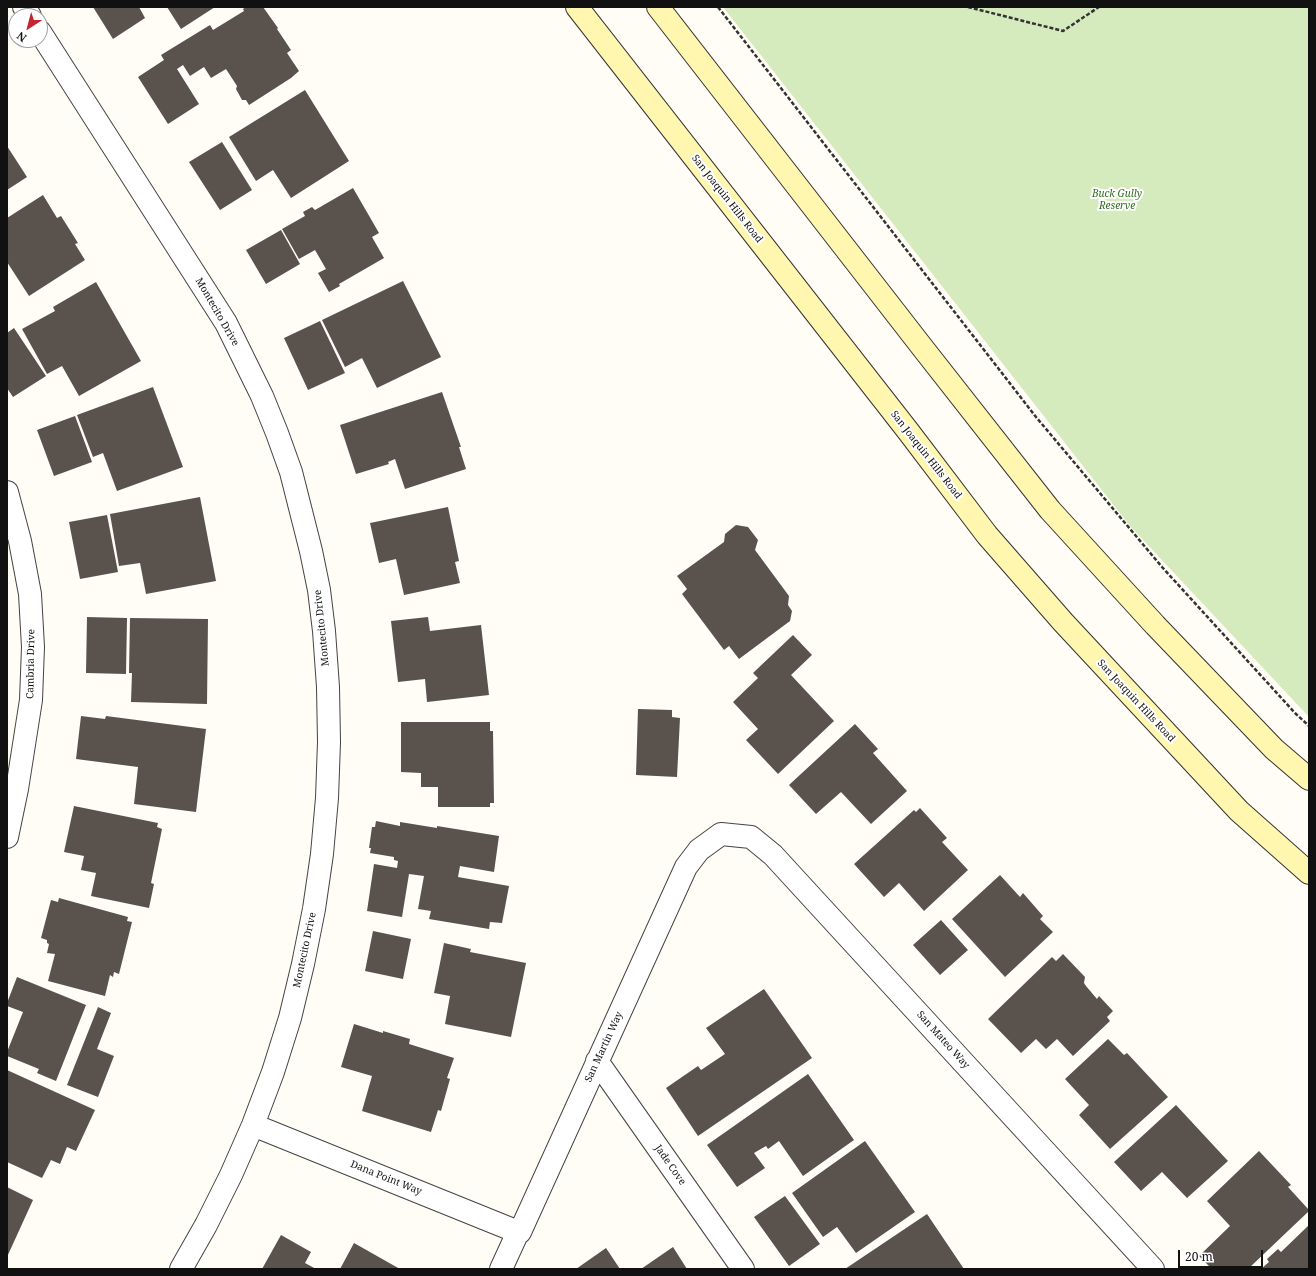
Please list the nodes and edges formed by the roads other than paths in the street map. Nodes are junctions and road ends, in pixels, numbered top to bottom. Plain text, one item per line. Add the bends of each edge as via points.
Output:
1 (577, 7) edge
2 (658, 7) edge
3 (48, 45) edge
4 (7, 492) edge
5 (1309, 779) edge
6 (721, 834) joint
7 (7, 837) edge
8 (1309, 873) edge
9 (597, 1061) junction
10 (253, 1125) junction
11 (518, 1232) junction
12 (181, 1269) edge
13 (501, 1269) edge
14 (743, 1269) edge
15 (1153, 1269) edge

1 - 8 main road, San Joaquin Hills Road via 987,535 1062,622 1239,811
2 - 5 main road via 1050,510 1155,625 1269,743
3 - 10 street, Montecito Drive via 226,323 278,433 291,472 319,590 328,686 327,798 322,854 304,964 273,1072
4 - 7 street, Cambria Drive via 30,594 33,647 31,700
6 - 9 street, San Martin Way via 699,850 686,867
6 - 15 street, San Mateo Way via 751,837 773,855
9 - 11 street, San Martin Way
9 - 14 street, Jade Cove
10 - 11 street, Dana Point Way
10 - 12 street, Montecito Drive via 228,1182
11 - 13 street, San Martin Way

